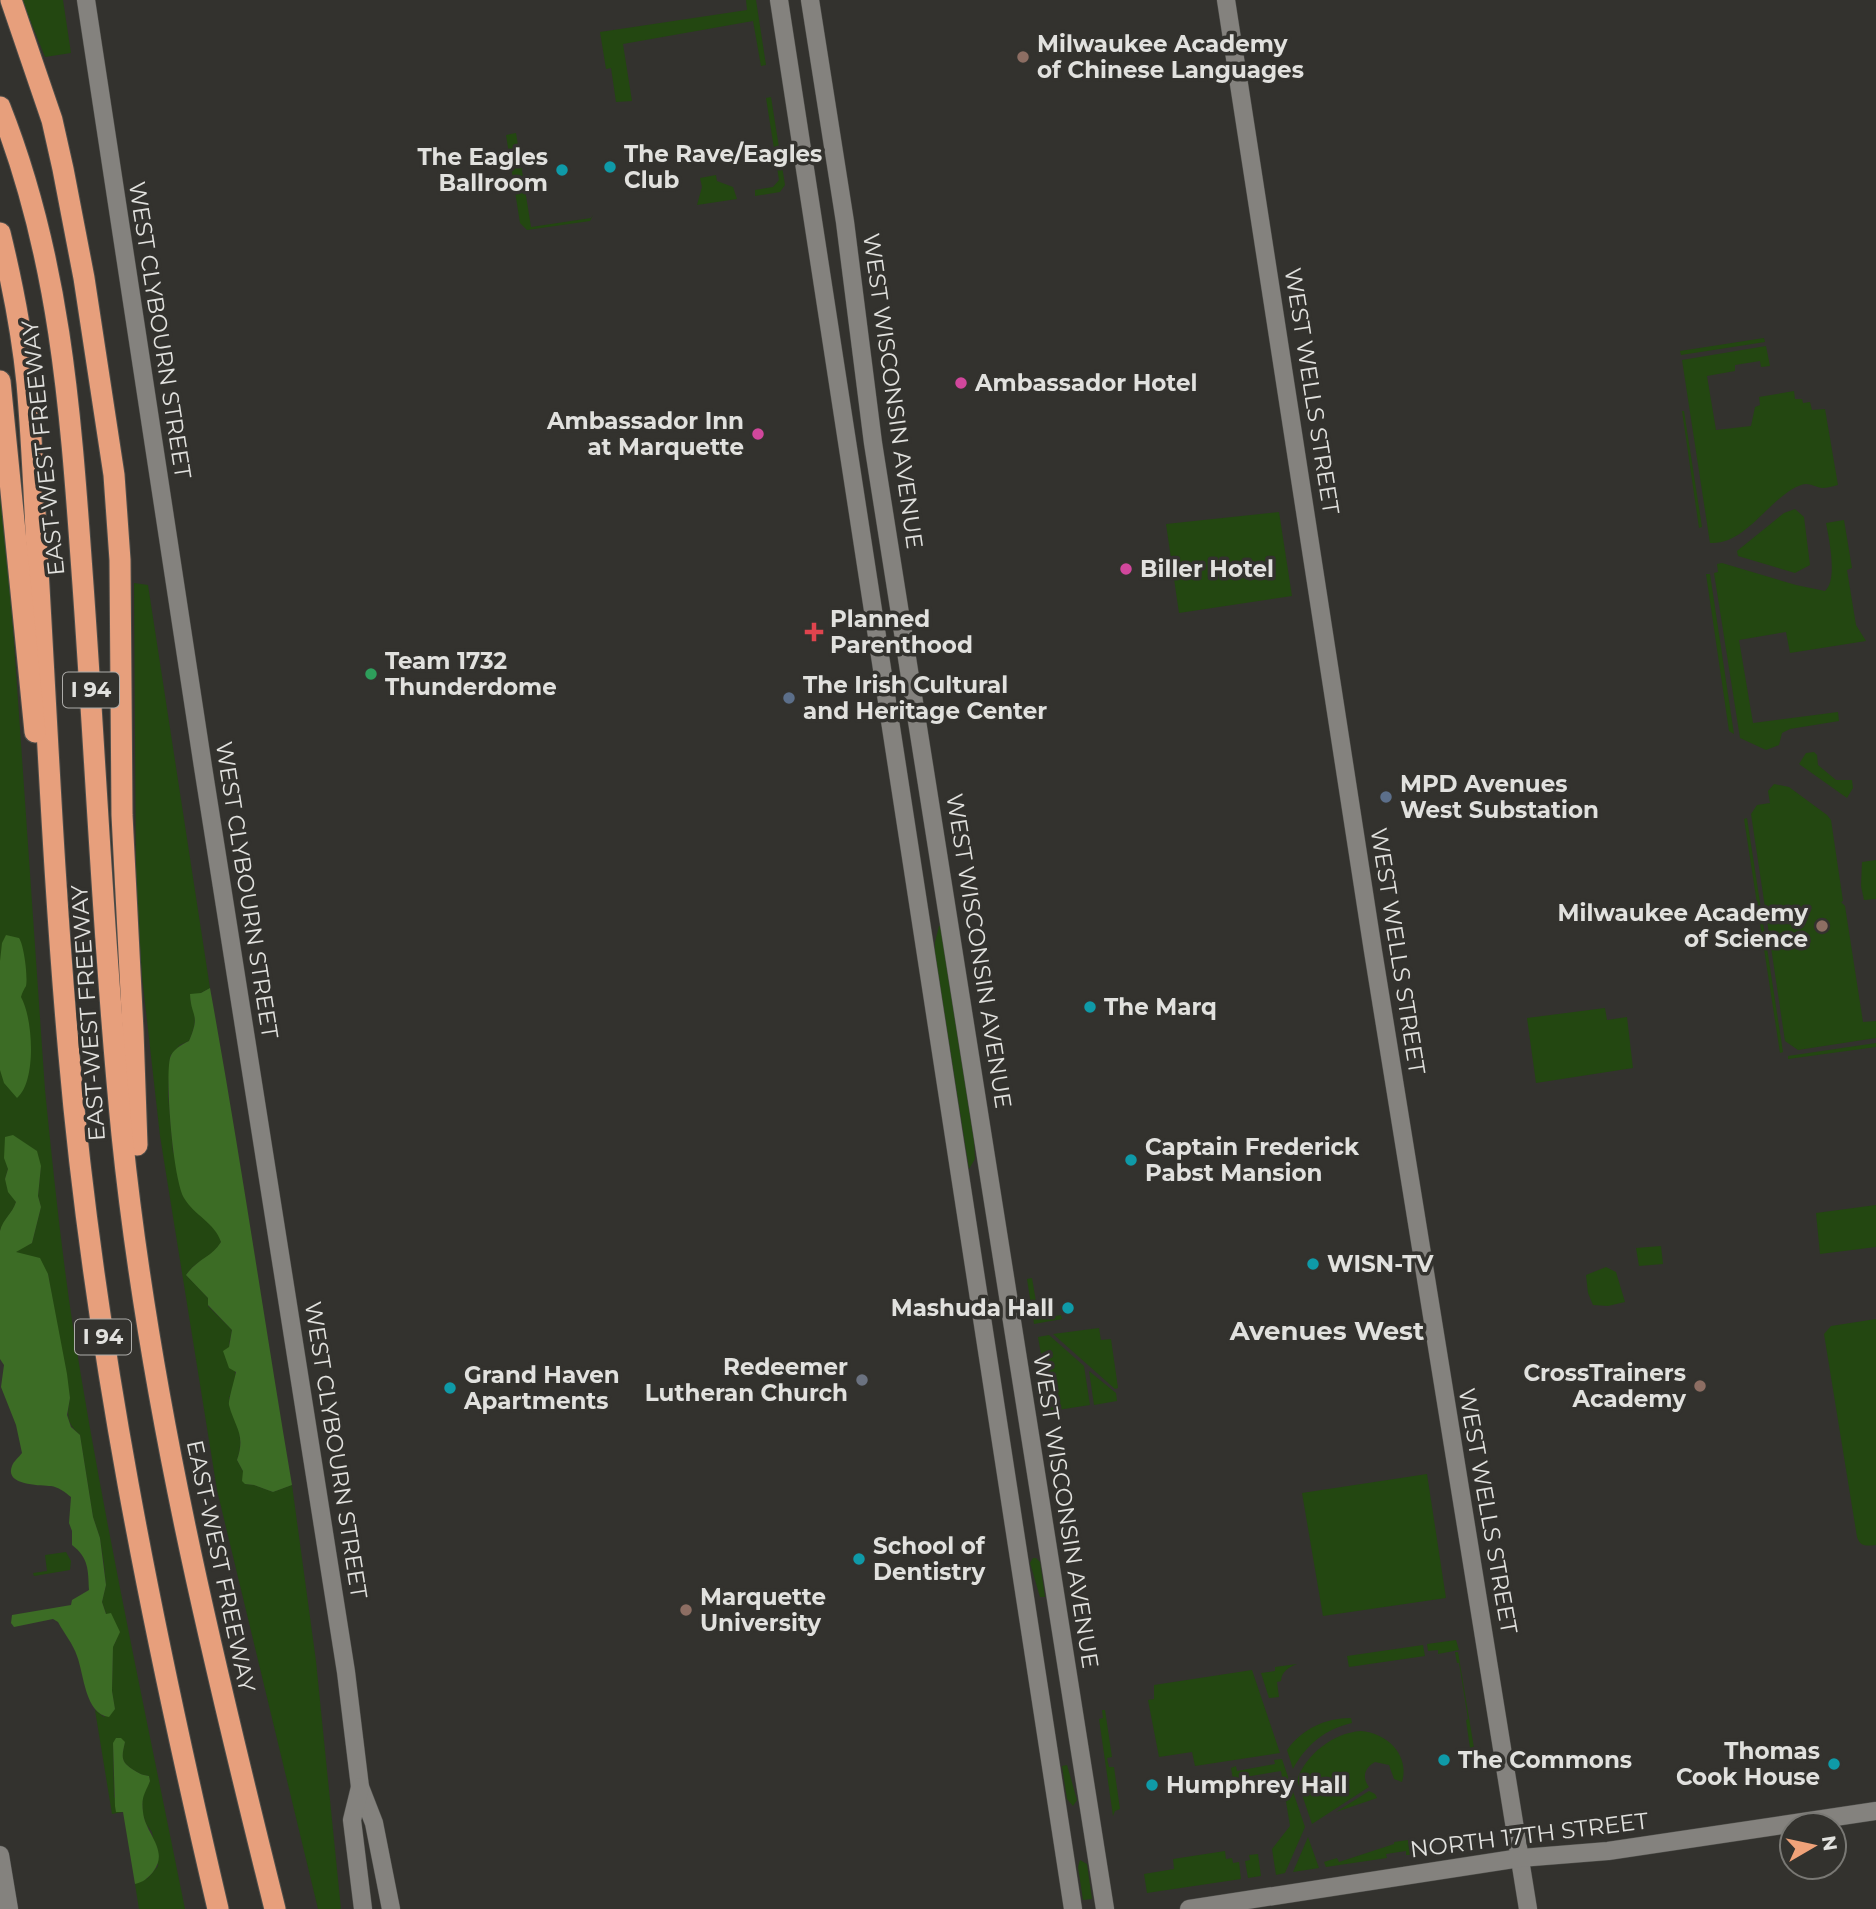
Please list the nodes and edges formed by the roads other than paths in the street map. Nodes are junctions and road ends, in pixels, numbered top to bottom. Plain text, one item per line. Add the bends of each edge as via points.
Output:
1 (9, 0) edge
2 (86, 0) edge
3 (779, 0) edge
4 (810, 0) edge
5 (1226, 0) edge
6 (0, 107) edge
7 (0, 233) edge
8 (0, 381) edge
9 (57, 894) junction
10 (141, 1280) junction
11 (187, 1775) junction
12 (360, 1787) junction
13 (1876, 1811) edge
14 (0, 1856) edge
15 (1520, 1858) junction
16 (9, 1909) edge
17 (205, 1909) edge
18 (218, 1909) edge
19 (275, 1909) edge
20 (363, 1909) edge
21 (391, 1909) edge
22 (1073, 1909) edge
23 (1105, 1909) edge
24 (1189, 1909) edge
25 (1528, 1909) edge

1 - 10 highway via 48,107 63,169 85,278 114,475 120,560 121,802
2 - 12 main road, WEST CLYBOURN STREET via 346,1672
3 - 22 main road
4 - 23 main road, WEST WISCONSIN AVENUE via 873,443
5 - 15 main road, WEST WELLS STREET via 1388,1048
6 - 10 highway, EAST-WEST FREEWAY / I 94 via 33,206 63,355 122,1136
7 - 9 highway, EAST-WEST FREEWAY / I 94 via 27,384
8 - 9 highway via 30,698
9 - 11 highway, EAST-WEST FREEWAY / I 94 via 80,1176 96,1293 137,1534
10 - 19 highway, EAST-WEST FREEWAY / I 94 via 181,1512
11 - 17 highway
11 - 18 highway, EAST-WEST FREEWAY / I 94
12 - 20 main road, WEST CLYBOURN STREET via 352,1820
12 - 21 main road, WEST CLYBOURN STREET via 374,1823
13 - 15 main road, NORTH 17TH STREET via 1608,1851
14 - 16 main road
15 - 24 main road, NORTH 17TH STREET
15 - 25 main road, WEST WELLS STREET

